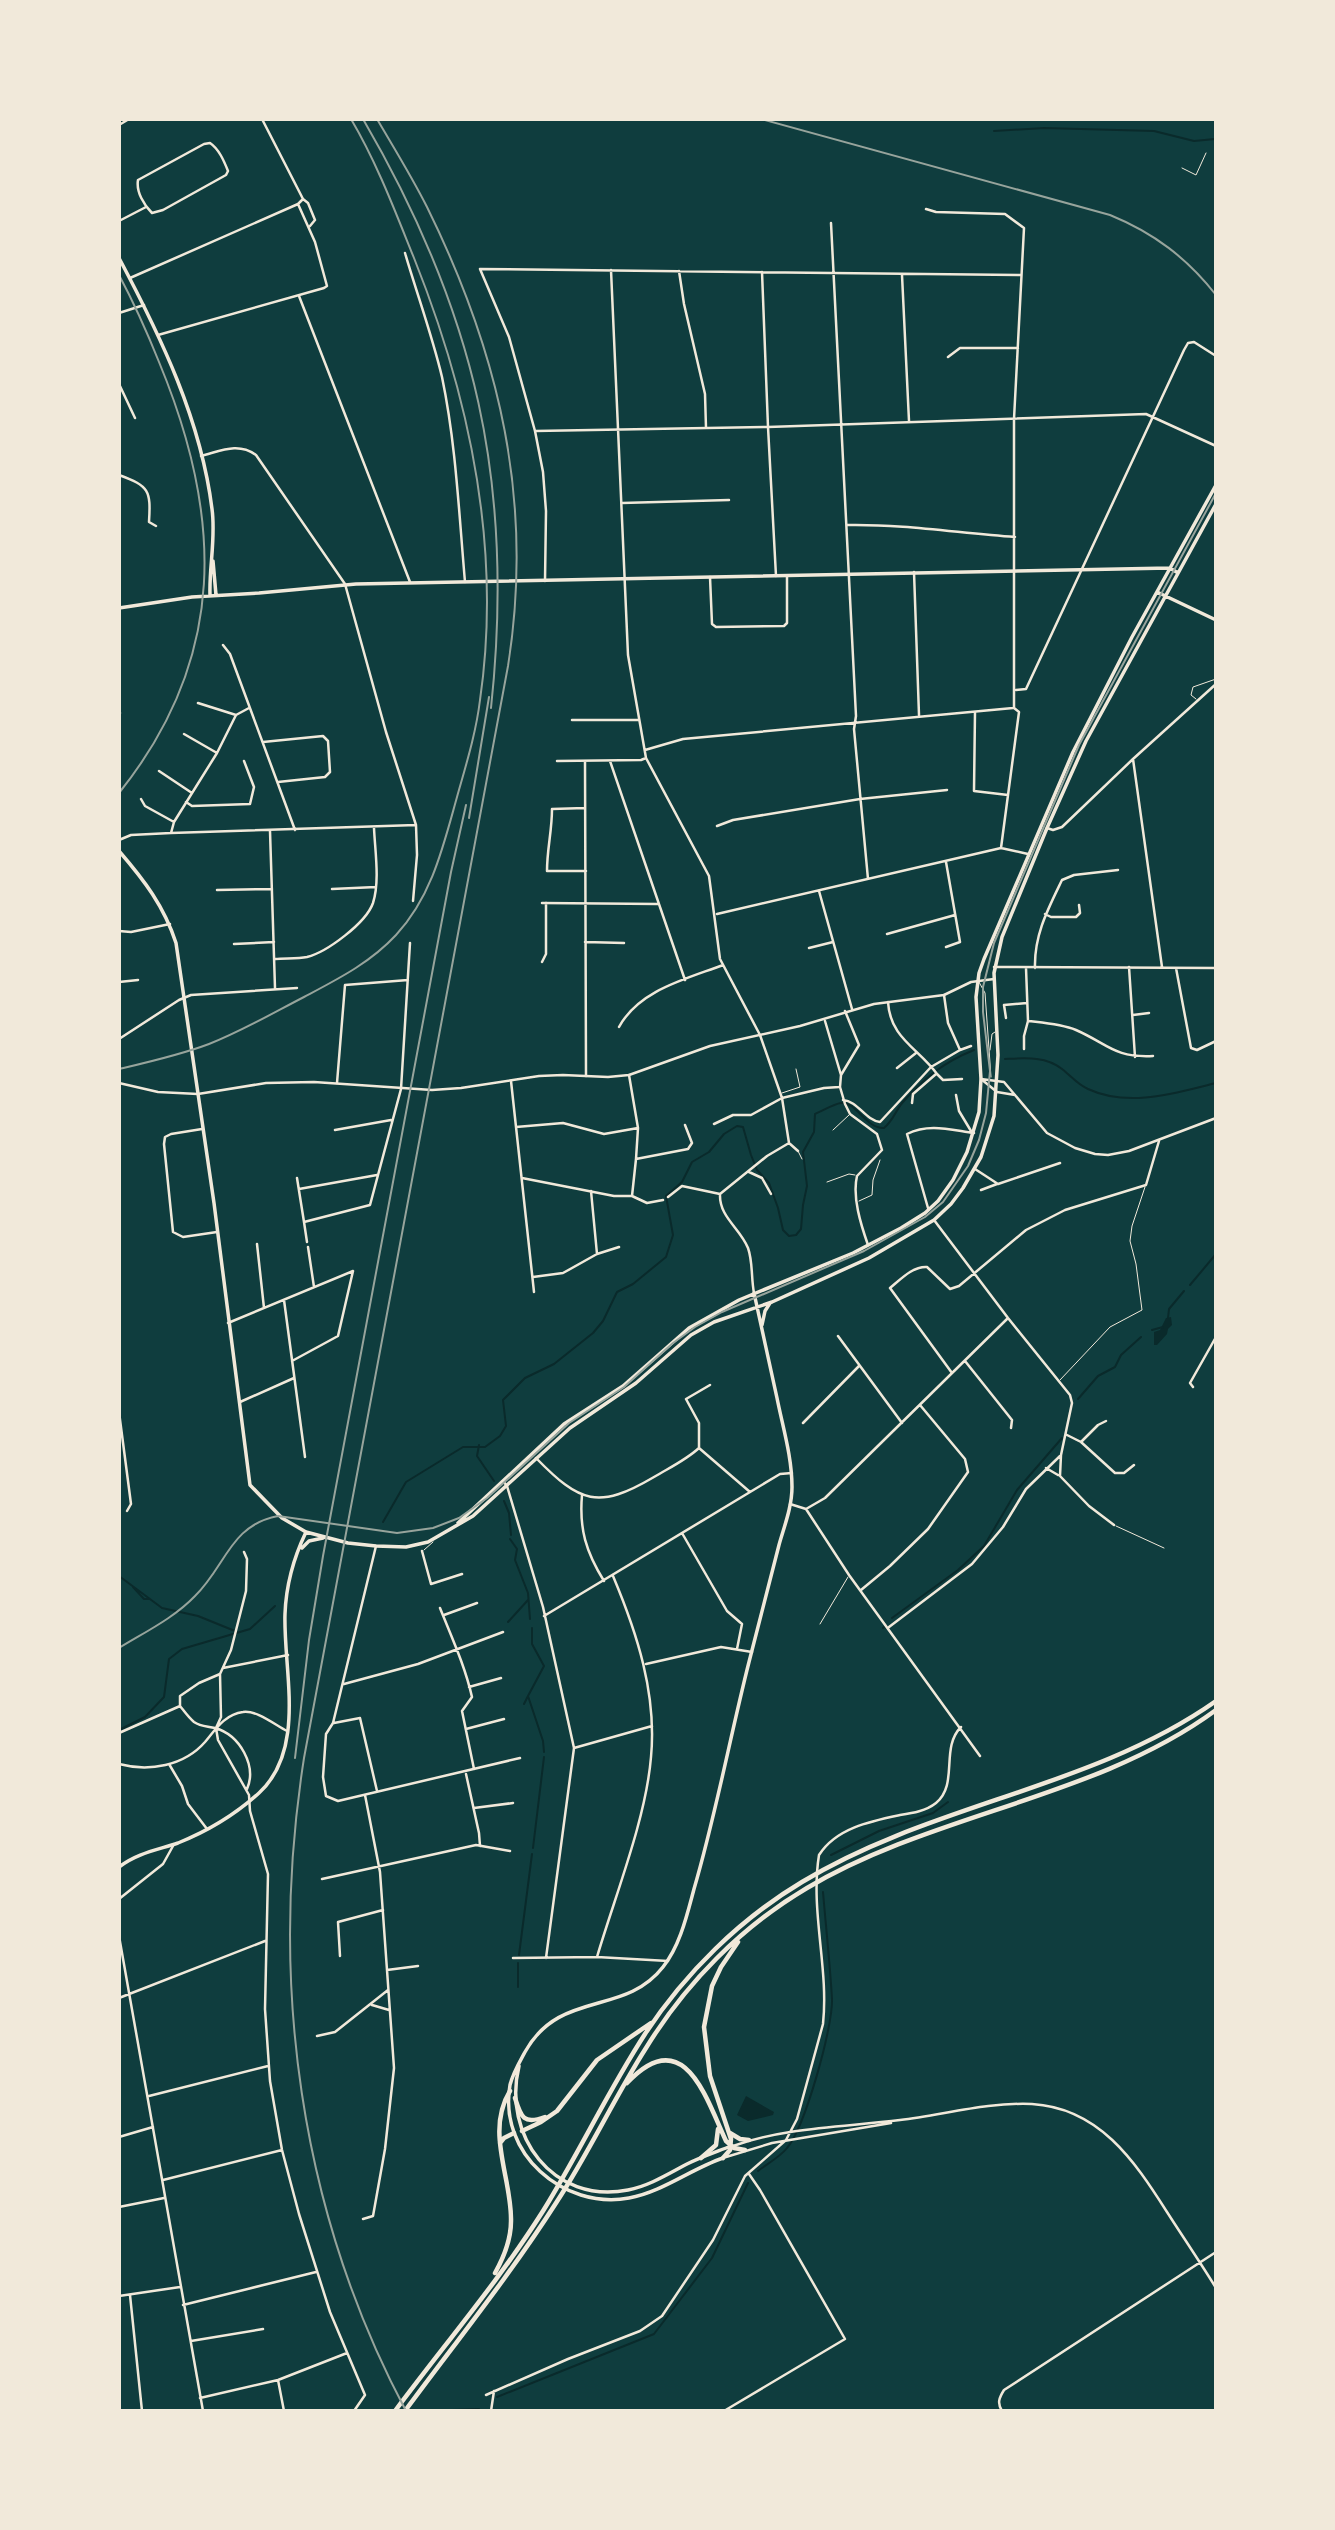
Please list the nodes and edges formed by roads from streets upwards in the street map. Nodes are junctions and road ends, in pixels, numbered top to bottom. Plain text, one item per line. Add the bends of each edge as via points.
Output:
1 (129, 119) edge
2 (262, 119) edge
3 (119, 125) edge
4 (303, 199) junction
5 (298, 204) junction
6 (146, 207) junction
7 (926, 209) dead end
8 (119, 220) edge
9 (831, 223) dead end
10 (308, 226) junction
11 (405, 253) dead end
12 (119, 258) edge
13 (611, 270) junction
14 (679, 271) junction
15 (762, 272) junction
16 (833, 273) junction
17 (902, 275) junction
18 (1021, 275) junction
19 (130, 278) junction
20 (299, 296) junction
21 (144, 305) junction
22 (119, 313) edge
23 (158, 335) junction
24 (1018, 348) junction
25 (1216, 356) edge
26 (948, 357) dead end
27 (119, 384) edge
28 (1154, 417) junction
29 (135, 418) dead end
30 (1014, 419) junction
31 (909, 421) junction
32 (841, 423) junction
33 (768, 427) junction
34 (706, 428) junction
35 (618, 429) junction
36 (535, 431) junction
37 (1216, 446) edge
38 (201, 456) junction
39 (119, 475) edge
40 (1216, 485) edge
41 (729, 500) dead end
42 (622, 503) junction
43 (1216, 503) edge
44 (847, 525) junction
45 (156, 526) dead end
46 (1016, 537) junction
47 (212, 556) junction
48 (1170, 568) junction
49 (1014, 570) junction
50 (1082, 570) junction
51 (914, 572) junction
52 (1178, 573) junction
53 (849, 574) junction
54 (787, 575) junction
55 (776, 576) junction
56 (710, 577) junction
57 (625, 579) junction
58 (545, 581) junction
59 (410, 582) junction
60 (465, 582) junction
61 (345, 584) junction
62 (1157, 592) junction
63 (210, 595) junction
64 (216, 595) junction
65 (1166, 596) junction
66 (119, 608) edge
67 (1216, 620) edge
68 (223, 645) dead end
69 (1216, 684) edge
70 (1015, 690) junction
71 (198, 703) dead end
72 (249, 708) junction
73 (1014, 708) junction
74 (975, 712) junction
75 (236, 715) junction
76 (919, 717) junction
77 (572, 720) dead end
78 (639, 720) junction
79 (855, 722) junction
80 (184, 734) dead end
81 (262, 742) junction
82 (645, 750) junction
83 (217, 753) junction
84 (646, 758) junction
85 (1133, 759) junction
86 (244, 761) dead end
87 (557, 761) dead end
88 (585, 761) junction
89 (610, 761) junction
90 (159, 771) dead end
91 (278, 782) junction
92 (947, 790) dead end
93 (192, 793) junction
94 (1008, 796) junction
95 (141, 799) dead end
96 (860, 799) junction
97 (186, 802) junction
98 (585, 808) junction
99 (174, 822) junction
100 (416, 825) junction
101 (1040, 825) junction
102 (718, 826) dead end
103 (374, 828) junction
104 (1047, 828) junction
105 (1060, 828) junction
106 (295, 830) junction
107 (270, 831) junction
108 (170, 833) junction
109 (1044, 837) junction
110 (119, 840) edge
111 (1001, 848) junction
112 (119, 851) edge
113 (1028, 854) junction
114 (1036, 856) junction
115 (946, 862) junction
116 (1118, 870) dead end
117 (586, 871) junction
118 (868, 879) junction
119 (376, 887) junction
120 (272, 888) junction
121 (332, 889) dead end
122 (217, 890) dead end
123 (819, 891) junction
124 (413, 901) dead end
125 (585, 903) junction
126 (658, 904) junction
127 (1079, 905) dead end
128 (716, 914) junction
129 (1045, 914) junction
130 (955, 915) junction
131 (170, 924) junction
132 (119, 931) edge
133 (887, 933) dead end
134 (274, 942) junction
135 (586, 942) junction
136 (833, 942) junction
137 (410, 943) dead end
138 (624, 943) dead end
139 (234, 944) dead end
140 (946, 947) dead end
141 (809, 948) dead end
142 (275, 958) junction
143 (542, 962) dead end
144 (723, 965) junction
145 (994, 967) junction
146 (1129, 967) junction
147 (1162, 967) junction
148 (1026, 968) junction
149 (1035, 968) junction
150 (1176, 968) junction
151 (1216, 968) edge
152 (994, 979) junction
153 (138, 980) dead end
154 (408, 980) junction
155 (685, 980) junction
156 (978, 980) junction
157 (119, 982) edge
158 (275, 988) junction
159 (297, 988) dead end
160 (944, 995) junction
161 (184, 998) junction
162 (888, 1002) junction
163 (1027, 1003) junction
164 (852, 1009) junction
165 (845, 1012) junction
166 (1149, 1013) dead end
167 (1133, 1015) junction
168 (1006, 1018) dead end
169 (825, 1021) dead end
170 (1028, 1021) junction
171 (620, 1027) dead end
172 (760, 1035) junction
173 (119, 1039) edge
174 (1216, 1041) edge
175 (971, 1046) dead end
176 (1024, 1049) dead end
177 (960, 1050) junction
178 (916, 1053) junction
179 (1153, 1056) dead end
180 (1135, 1057) junction
181 (931, 1067) junction
182 (897, 1068) dead end
183 (936, 1073) junction
184 (629, 1075) junction
185 (841, 1075) junction
186 (586, 1076) junction
187 (962, 1079) dead end
188 (981, 1079) junction
189 (511, 1081) junction
190 (998, 1081) junction
191 (119, 1083) edge
192 (337, 1083) junction
193 (840, 1087) junction
194 (401, 1089) junction
195 (997, 1092) junction
196 (198, 1094) junction
197 (956, 1095) dead end
198 (781, 1096) junction
199 (1015, 1096) junction
200 (844, 1102) junction
201 (912, 1102) dead end
202 (1216, 1118) edge
203 (391, 1120) junction
204 (685, 1125) dead end
205 (714, 1125) dead end
206 (516, 1127) junction
207 (638, 1128) junction
208 (202, 1129) junction
209 (335, 1130) dead end
210 (974, 1133) junction
211 (1159, 1139) junction
212 (789, 1143) junction
213 (798, 1151) road end
214 (636, 1159) junction
215 (1060, 1163) dead end
216 (975, 1169) junction
217 (750, 1170) junction
218 (377, 1175) junction
219 (297, 1178) dead end
220 (522, 1178) junction
221 (998, 1184) junction
222 (299, 1189) junction
223 (981, 1190) dead end
224 (591, 1191) junction
225 (720, 1194) junction
226 (771, 1194) dead end
227 (632, 1196) junction
228 (668, 1197) dead end
229 (663, 1200) dead end
230 (928, 1210) junction
231 (934, 1220) junction
232 (304, 1222) junction
233 (217, 1232) junction
234 (307, 1242) dead end
235 (257, 1244) dead end
236 (868, 1245) junction
237 (308, 1247) dead end
238 (619, 1247) dead end
239 (597, 1254) junction
240 (974, 1274) junction
241 (533, 1277) junction
242 (314, 1287) junction
243 (534, 1292) dead end
244 (754, 1293) junction
245 (284, 1300) junction
246 (772, 1302) junction
247 (757, 1307) junction
248 (264, 1308) junction
249 (1008, 1318) junction
250 (228, 1323) junction
251 (762, 1327) junction
252 (838, 1336) dead end
253 (1216, 1337) edge
254 (964, 1360) junction
255 (292, 1362) junction
256 (860, 1366) junction
257 (952, 1373) junction
258 (294, 1378) junction
259 (710, 1385) dead end
260 (1193, 1387) dead end
261 (239, 1403) junction
262 (920, 1405) junction
263 (119, 1412) edge
264 (1106, 1421) dead end
265 (803, 1423) dead end
266 (902, 1423) junction
267 (1011, 1428) dead end
268 (1067, 1435) junction
269 (1081, 1442) junction
270 (699, 1448) junction
271 (1061, 1455) junction
272 (305, 1457) dead end
273 (536, 1458) junction
274 (1134, 1465) dead end
275 (1046, 1468) junction
276 (792, 1473) junction
277 (1059, 1476) junction
278 (503, 1481) junction
279 (507, 1486) junction
280 (751, 1493) junction
281 (582, 1495) junction
282 (790, 1504) junction
283 (806, 1509) junction
284 (127, 1511) dead end
285 (1114, 1525) road end
286 (451, 1530) junction
287 (306, 1532) junction
288 (682, 1533) junction
289 (325, 1537) junction
290 (376, 1546) junction
291 (300, 1549) junction
292 (422, 1551) road end
293 (244, 1552) dead end
294 (462, 1574) dead end
295 (614, 1576) junction
296 (604, 1581) junction
297 (861, 1590) junction
298 (477, 1603) dead end
299 (440, 1608) dead end
300 (443, 1616) junction
301 (543, 1617) junction
302 (889, 1627) junction
303 (503, 1632) dead end
304 (456, 1648) junction
305 (737, 1649) junction
306 (752, 1652) junction
307 (288, 1655) junction
308 (645, 1665) junction
309 (223, 1668) junction
310 (220, 1674) junction
311 (501, 1678) dead end
312 (342, 1685) junction
313 (469, 1687) junction
314 (1216, 1701) edge
315 (180, 1706) junction
316 (1216, 1710) edge
317 (504, 1719) dead end
318 (333, 1723) junction
319 (652, 1726) junction
320 (961, 1727) junction
321 (216, 1728) junction
322 (466, 1729) junction
323 (287, 1731) junction
324 (119, 1733) edge
325 (574, 1748) junction
326 (980, 1756) dead end
327 (520, 1758) dead end
328 (119, 1764) edge
329 (169, 1764) junction
330 (474, 1769) junction
331 (466, 1773) junction
332 (247, 1790) junction
333 (377, 1791) junction
334 (365, 1795) junction
335 (250, 1801) junction
336 (513, 1803) dead end
337 (474, 1808) junction
338 (207, 1829) junction
339 (173, 1844) junction
340 (480, 1846) junction
341 (510, 1852) dead end
342 (119, 1867) edge
343 (379, 1867) junction
344 (322, 1879) dead end
345 (119, 1899) edge
346 (383, 1910) junction
347 (742, 1935) junction
348 (119, 1936) edge
349 (265, 1941) junction
350 (340, 1956) dead end
351 (597, 1957) junction
352 (513, 1958) dead end
353 (546, 1958) junction
354 (668, 1961) junction
355 (418, 1966) dead end
356 (387, 1970) junction
357 (388, 1990) junction
358 (129, 1994) junction
359 (119, 1998) edge
360 (371, 2005) junction
361 (389, 2010) junction
362 (655, 2020) junction
363 (317, 2036) dead end
364 (521, 2061) junction
365 (268, 2066) junction
366 (622, 2089) junction
367 (510, 2091) junction
368 (148, 2097) junction
369 (515, 2098) junction
370 (552, 2115) junction
371 (717, 2121) junction
372 (897, 2121) junction
373 (153, 2127) junction
374 (522, 2131) junction
375 (729, 2132) junction
376 (514, 2133) junction
377 (119, 2137) edge
378 (749, 2140) junction
379 (500, 2144) junction
380 (731, 2146) junction
381 (282, 2150) junction
382 (745, 2150) junction
383 (701, 2158) junction
384 (723, 2158) junction
385 (748, 2174) junction
386 (162, 2180) junction
387 (165, 2198) junction
388 (119, 2207) edge
389 (363, 2219) dead end
390 (1216, 2252) edge
391 (1200, 2263) junction
392 (317, 2272) junction
393 (488, 2286) junction
394 (180, 2287) junction
395 (1216, 2288) edge
396 (130, 2295) junction
397 (119, 2296) edge
398 (183, 2305) junction
399 (263, 2329) dead end
400 (190, 2341) junction
401 (348, 2352) junction
402 (278, 2380) junction
403 (494, 2391) junction
404 (486, 2395) dead end
405 (200, 2398) junction
406 (142, 2411) edge
407 (203, 2411) edge
408 (284, 2411) edge
409 (354, 2411) edge
410 (395, 2411) edge
411 (405, 2411) edge
412 (491, 2411) edge
413 (724, 2411) edge
414 (1003, 2411) edge

1 - 3 street
2 - 4 street
4 - 5 street
4 - 10 street via 315,220
5 - 10 street
5 - 19 street
6 - 6 street via 152,213 163,210 226,175 215,146 204,144 138,180
6 - 8 street
7 - 18 street via 1005,214 1024,228
9 - 16 street
10 - 20 street via 327,286
11 - 60 street via 425,312 448,410
12 - 19 main road
13 - 14 street
13 - 35 street
13 - 36 street via 480,269 509,337
14 - 15 street
14 - 34 street via 705,394
15 - 16 street
15 - 33 street
16 - 17 street
16 - 32 street
17 - 18 street
17 - 31 street
18 - 24 street
19 - 21 main road
20 - 23 street
20 - 59 street
21 - 22 street
21 - 23 main road
23 - 38 main road via 179,383
24 - 26 street via 960,348
24 - 30 street
25 - 28 street via 1188,343
27 - 29 street
28 - 30 street
28 - 37 street
28 - 50 street
30 - 31 street
30 - 46 street
31 - 32 street
32 - 33 street
32 - 44 street
33 - 34 street
33 - 55 street
34 - 35 street
35 - 36 street
35 - 42 street
36 - 58 street via 546,511
38 - 47 main road via 212,508
38 - 61 street via 239,447 256,455
39 - 45 street via 146,488 149,522
40 - 48 main road
41 - 42 street
42 - 57 street
43 - 52 main road
44 - 46 street via 910,525
44 - 53 street
46 - 49 street
47 - 63 main road
47 - 64 main road
48 - 50 main road
48 - 52 main road
48 - 62 main road
49 - 50 main road
49 - 51 main road
49 - 70 street
50 - 70 street via 1026,689
51 - 53 main road
51 - 76 street
52 - 65 main road
53 - 54 main road
53 - 79 street
54 - 55 main road
54 - 56 street via 788,623 784,626 716,627 712,624
55 - 56 main road
56 - 57 main road
57 - 58 main road
57 - 78 street via 628,655
58 - 60 main road
59 - 60 main road
59 - 61 main road
61 - 64 main road
61 - 100 street
62 - 65 main road
62 - 101 main road
63 - 64 main road
63 - 66 main road
65 - 67 main road
65 - 104 main road via 1086,741
68 - 72 street
69 - 85 street
70 - 73 street
71 - 75 street
72 - 75 street
72 - 81 street
73 - 74 street
73 - 94 street via 1019,712
74 - 76 street
74 - 94 street via 974,791
75 - 83 street
76 - 79 street
77 - 78 street
78 - 82 street
79 - 82 street via 683,739
79 - 96 street
80 - 83 street
81 - 91 street
81 - 91 street via 323,736 328,741 330,772 325,777
82 - 84 street
83 - 93 street
84 - 89 street
84 - 128 street via 709,876
85 - 105 street
85 - 147 street
86 - 97 street via 254,787 250,804 192,806
87 - 88 street
88 - 89 street
88 - 98 street
89 - 126 street
90 - 93 street
91 - 106 street
92 - 96 street
93 - 97 street
94 - 111 street
95 - 99 street
96 - 102 street
96 - 118 street
97 - 99 street
98 - 117 street
98 - 117 street via 552,809 547,871
99 - 108 street
100 - 103 street
100 - 124 street
101 - 104 main road
101 - 113 main road
103 - 106 street
103 - 119 street
104 - 105 street
104 - 109 main road
105 - 109 street
106 - 107 street
107 - 108 street
107 - 120 street
108 - 110 street
109 - 114 main road
111 - 113 street
111 - 115 street
112 - 131 main road via 155,895
113 - 114 main road
113 - 156 main road
114 - 145 main road
115 - 118 street
115 - 130 street
116 - 129 street via 1062,880
117 - 125 street
118 - 123 street
119 - 121 street
119 - 142 street via 370,910 352,930 308,957
120 - 122 street
120 - 134 street
123 - 128 street
123 - 136 street
125 - 126 street
125 - 135 street
125 - 143 street via 544,903 546,954
126 - 155 street
127 - 129 street via 1076,917
128 - 144 street
129 - 149 street via 1036,941
130 - 133 street
130 - 140 street via 960,942
131 - 132 street
131 - 161 main road
134 - 139 street
134 - 142 street
135 - 138 street
135 - 186 street
136 - 141 street
136 - 164 street
137 - 154 street
142 - 158 street
144 - 155 street
144 - 172 street
145 - 148 street
145 - 152 main road
146 - 147 street
146 - 149 street
146 - 167 street
147 - 150 street
148 - 149 street
148 - 163 street
150 - 151 street
150 - 174 street via 1191,1048
152 - 156 street
152 - 190 main road
153 - 157 street
154 - 192 street via 345,985
154 - 194 street
155 - 171 street via 644,998
156 - 160 street
156 - 188 main road
158 - 159 street
158 - 161 street
160 - 162 street
160 - 177 street via 948,1023
161 - 173 street
161 - 196 main road
162 - 164 street
162 - 178 street via 894,1029
163 - 168 street via 1004,1005
163 - 170 street
164 - 165 street
165 - 172 street
165 - 185 street via 859,1045
166 - 167 street
167 - 180 street
169 - 185 street
170 - 176 street
170 - 180 street via 1058,1024
172 - 184 street via 709,1046
172 - 198 street
175 - 177 street
177 - 181 street
178 - 181 street
178 - 182 street
179 - 180 street
181 - 183 street
181 - 200 street via 880,1122 873,1122 849,1100
183 - 187 street via 943,1080
183 - 201 street via 914,1093
184 - 186 street
184 - 207 street
185 - 193 street
186 - 189 street
188 - 190 street
188 - 195 street
188 - 210 main road
189 - 194 street
189 - 206 street
190 - 195 main road
190 - 199 street
191 - 196 street via 158,1092
192 - 194 street
192 - 196 street via 266,1083
193 - 198 street
193 - 200 street
194 - 203 street
195 - 199 street
195 - 216 main road via 991,1127
196 - 208 main road
197 - 210 street via 963,1120
198 - 205 street via 751,1115 733,1115
198 - 212 street
199 - 211 street via 1047,1133 1085,1152 1108,1155
200 - 236 street via 850,1114 877,1134 882,1150 857,1176 855,1188
202 - 211 street
203 - 209 street
203 - 218 street
204 - 214 street via 692,1143 688,1149
206 - 207 street via 563,1122 604,1134
206 - 220 street
207 - 214 street
208 - 233 main road
208 - 233 street via 165,1138 173,1231 179,1237
210 - 230 main road via 953,1180
210 - 230 street via 934,1127 906,1136
211 - 240 street via 1146,1185 1065,1210 1026,1230
212 - 213 street
212 - 217 street
214 - 227 street
215 - 221 street
216 - 221 street
216 - 231 main road
217 - 225 street
217 - 226 street via 762,1178
218 - 222 street
218 - 232 street via 370,1205
219 - 222 street
220 - 224 street
220 - 241 street
221 - 223 street
222 - 232 street
224 - 227 street
224 - 239 street
225 - 228 street via 682,1186
225 - 244 street via 721,1209 747,1246
227 - 229 street via 647,1203
230 - 231 main road
230 - 236 main road
231 - 240 street
231 - 246 main road via 869,1258
232 - 234 street
233 - 250 main road
235 - 248 street
236 - 244 main road
237 - 242 street
238 - 239 street
239 - 241 street via 563,1273
240 - 249 street
240 - 257 street via 950,1289 923,1266 890,1288
241 - 243 street
242 - 245 street
242 - 255 street via 353,1271 338,1336
244 - 247 main road
244 - 278 main road via 689,1328 622,1386 564,1424
245 - 248 street
245 - 255 street
246 - 247 main road
246 - 251 main road
247 - 251 main road
247 - 273 main road via 691,1335
248 - 250 street
249 - 254 street
249 - 268 street via 1070,1395
250 - 261 main road
251 - 276 main road
252 - 256 street
253 - 260 street via 1190,1383
254 - 257 street
254 - 267 street via 1012,1420
255 - 258 street
256 - 265 street
256 - 266 street
257 - 262 street
258 - 261 street
258 - 272 street
259 - 270 street via 686,1399 699,1423
261 - 287 main road via 250,1485 272,1509
262 - 266 street
262 - 297 street via 965,1459 968,1472 928,1528
263 - 284 street via 131,1504
264 - 269 street
266 - 283 street via 825,1498
268 - 269 street
268 - 271 street
269 - 274 street via 1115,1473
270 - 280 street
270 - 281 street via 637,1488 614,1497
271 - 275 street
271 - 277 street
273 - 279 main road
273 - 281 street via 556,1479
275 - 277 street
275 - 302 street via 1026,1489 981,1556
276 - 280 street via 780,1474
276 - 282 main road
277 - 285 street
278 - 279 street
278 - 286 main road
279 - 286 main road
279 - 301 street
280 - 288 street
281 - 296 street via 584,1541
282 - 283 street
282 - 306 main road
283 - 297 street
286 - 290 main road via 406,1547
287 - 289 main road
287 - 291 main road
288 - 295 street
288 - 305 street via 727,1611 742,1624
289 - 290 main road
289 - 291 main road
290 - 312 street
291 - 307 main road via 286,1597
292 - 294 street via 431,1584
293 - 309 street via 246,1591
295 - 296 street
295 - 308 street
296 - 301 street
297 - 302 street
298 - 300 street
299 - 300 street
300 - 304 street
301 - 325 street
302 - 320 street
303 - 304 street
304 - 312 street
304 - 313 street
305 - 306 street
305 - 308 street via 721,1647
306 - 354 main road via 712,1824 690,1904
307 - 309 street
307 - 323 main road
308 - 319 street
309 - 310 street
310 - 315 street via 180,1696
310 - 321 street via 221,1717
311 - 313 street
312 - 318 street
313 - 322 street via 471,1700 462,1711
314 - 362 highway via 1124,1754 895,1837 803,1881 728,1937
315 - 321 street via 193,1722
315 - 324 street
316 - 347 highway via 1167,1742 1124,1762 901,1843 830,1875
317 - 322 street
318 - 333 street via 360,1718
318 - 334 street via 326,1734 326,1796 338,1801
319 - 325 street
319 - 351 street via 648,1781
320 - 326 street
320 - 385 street via 950,1743 944,1792 936,1803 846,1831 820,1855 823,2024 797,2119 786,2140
321 - 323 street via 243,1712
321 - 329 street via 204,1744
321 - 332 street via 218,1740
321 - 332 street via 229,1734 248,1759
322 - 330 street
323 - 335 main road via 276,1771
325 - 353 street
327 - 330 street
328 - 329 street via 139,1768
329 - 338 street via 188,1804
330 - 331 street
331 - 333 street
331 - 337 street
332 - 335 street
333 - 334 street
334 - 343 street
335 - 338 main road
335 - 349 street via 269,1887
336 - 337 street
337 - 340 street
338 - 339 main road
339 - 342 main road via 138,1855
339 - 345 street via 163,1864
340 - 341 street
340 - 343 street
343 - 344 street
343 - 346 street
346 - 350 street via 340,1921
346 - 356 street
347 - 366 highway via 676,2004
347 - 375 highway via 715,1980 704,2027 712,2084
348 - 358 street
349 - 358 street
349 - 365 street
351 - 353 street
351 - 354 street
352 - 353 street
354 - 364 main road via 649,1982 629,1994 581,2006 555,2019 537,2035
355 - 356 street
356 - 357 street
357 - 360 street
357 - 361 street
358 - 359 street
358 - 368 street
360 - 361 street
360 - 363 street via 335,2032
361 - 389 street via 394,2068 385,2149 373,2216
362 - 370 highway via 597,2060
362 - 393 highway via 551,2197
364 - 367 main road
364 - 369 main road
365 - 368 street
365 - 381 street
366 - 371 highway via 649,2064 678,2064 696,2078
366 - 411 highway via 526,2249
367 - 376 main road
367 - 379 highway via 501,2111
368 - 373 street
369 - 370 highway via 527,2120
369 - 374 main road
370 - 374 highway
371 - 380 highway
371 - 383 highway via 717,2143
372 - 378 street via 806,2129
372 - 382 street
372 - 391 street via 1024,2104 1077,2115 1104,2130 1125,2151
373 - 377 street
373 - 386 street
374 - 376 main road
374 - 383 main road via 548,2169 596,2191 634,2189
375 - 378 highway
375 - 380 highway
376 - 379 highway
376 - 384 main road via 541,2174 562,2188 594,2198 642,2194
378 - 380 street
379 - 393 highway via 511,2229
380 - 382 highway
380 - 383 main road
380 - 384 highway
381 - 386 street
381 - 392 street
382 - 384 street
385 - 403 street via 713,2240 662,2316 640,2331
385 - 413 street via 845,2339
386 - 387 street
387 - 388 street
387 - 394 street
390 - 391 street
391 - 395 street
391 - 414 street via 1004,2390 999,2397
392 - 398 street
392 - 401 street
393 - 410 highway
394 - 396 street
394 - 398 street
396 - 397 street
396 - 406 street
398 - 400 street
399 - 400 street
400 - 405 street
401 - 402 street
401 - 409 street via 365,2395
402 - 405 street
402 - 408 street
403 - 404 street
403 - 412 street
405 - 407 street

